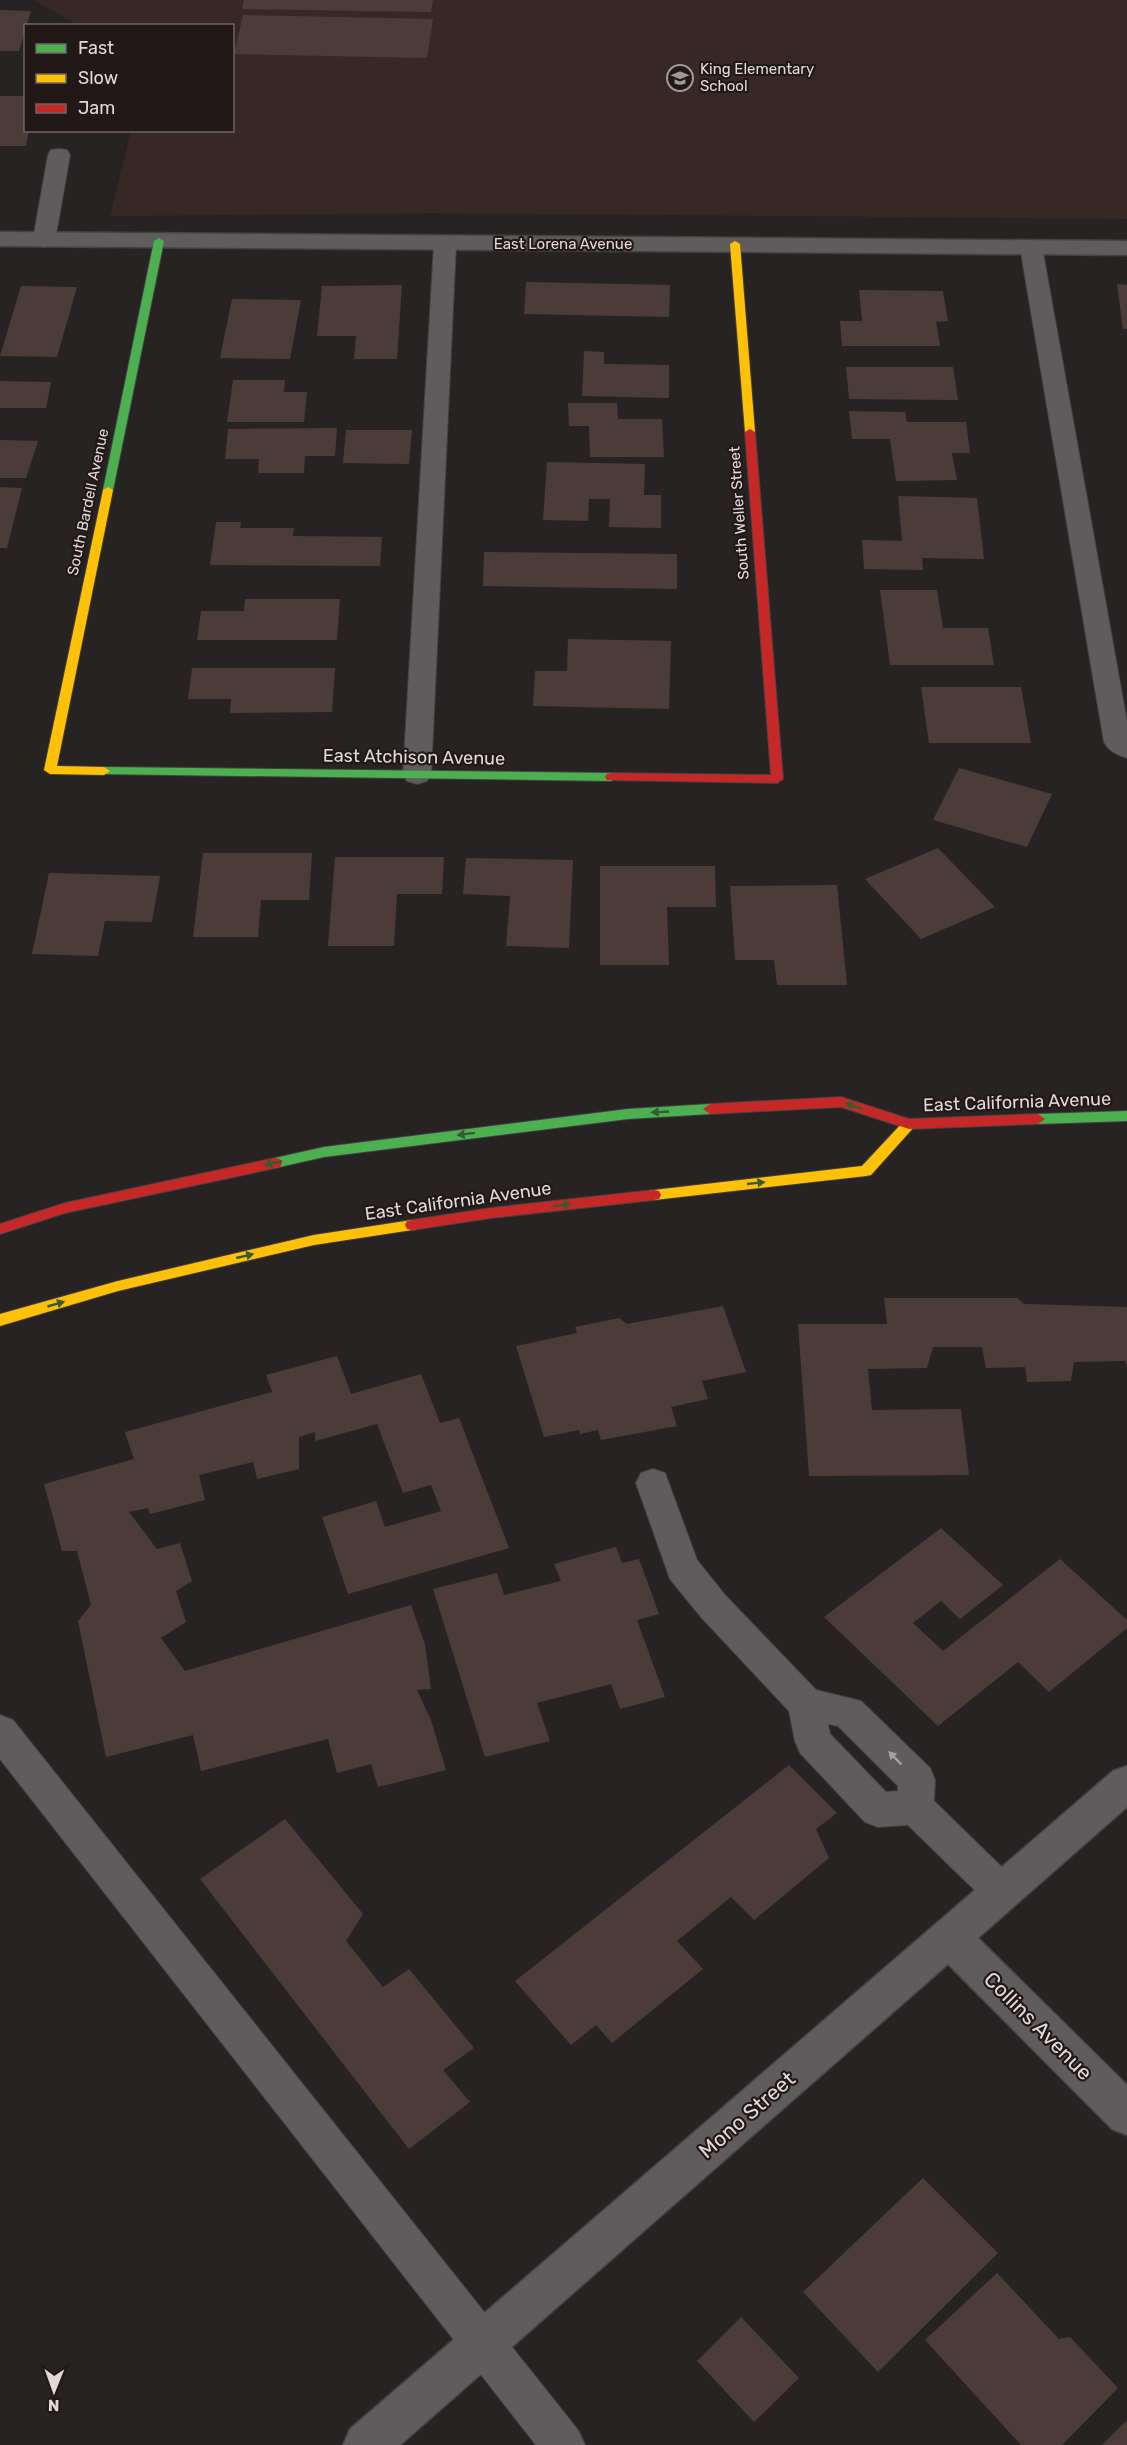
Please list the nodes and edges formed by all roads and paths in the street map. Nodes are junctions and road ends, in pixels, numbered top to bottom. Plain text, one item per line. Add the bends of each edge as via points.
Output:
1 (59, 155) dead end
2 (0, 240) edge
3 (44, 240) junction
4 (159, 241) junction
5 (445, 244) junction
6 (735, 244) junction
7 (1031, 247) junction
8 (1127, 248) edge
9 (1127, 749) edge
10 (50, 770) joint
11 (417, 775) junction
12 (777, 779) joint
13 (1127, 1116) edge
14 (909, 1125) junction
15 (0, 1229) edge
16 (0, 1320) edge
17 (653, 1483) dead end
18 (806, 1704) junction
19 (0, 1731) edge
20 (1127, 1783) edge
21 (915, 1807) junction
22 (1002, 1892) junction
23 (950, 1938) junction
24 (1127, 2114) edge
25 (482, 2345) junction
26 (366, 2445) edge
27 (563, 2445) edge

1 - 3 lane
2 - 3 street, East Lorena Avenue
3 - 4 street, East Lorena Avenue
4 - 5 street, East Lorena Avenue
4 - 10 street, South Bardell Avenue
5 - 6 street, East Lorena Avenue
5 - 11 lane
6 - 7 street, East Lorena Avenue
6 - 12 street, South Weller Street
7 - 8 street, East Lorena Avenue
7 - 9 lane via 1117,742
10 - 11 street, East Atchison Avenue
11 - 12 street, East Atchison Avenue
13 - 14 street, East California Avenue
14 -> 15 street, East California Avenue via 841,1102 628,1114 324,1152 65,1208
16 -> 14 street, East California Avenue via 118,1286 314,1240 491,1213 866,1171
17 - 18 lane via 682,1568
21 -> 18 lane via 917,1780 848,1712
18 - 21 lane via 813,1741 878,1810
19 - 25 lane
20 - 22 street, Mono Street
21 - 22 lane
22 - 23 street, Mono Street
23 - 24 street, Collins Avenue
23 - 25 street, Mono Street
25 - 26 street, Mono Street
25 - 27 lane

